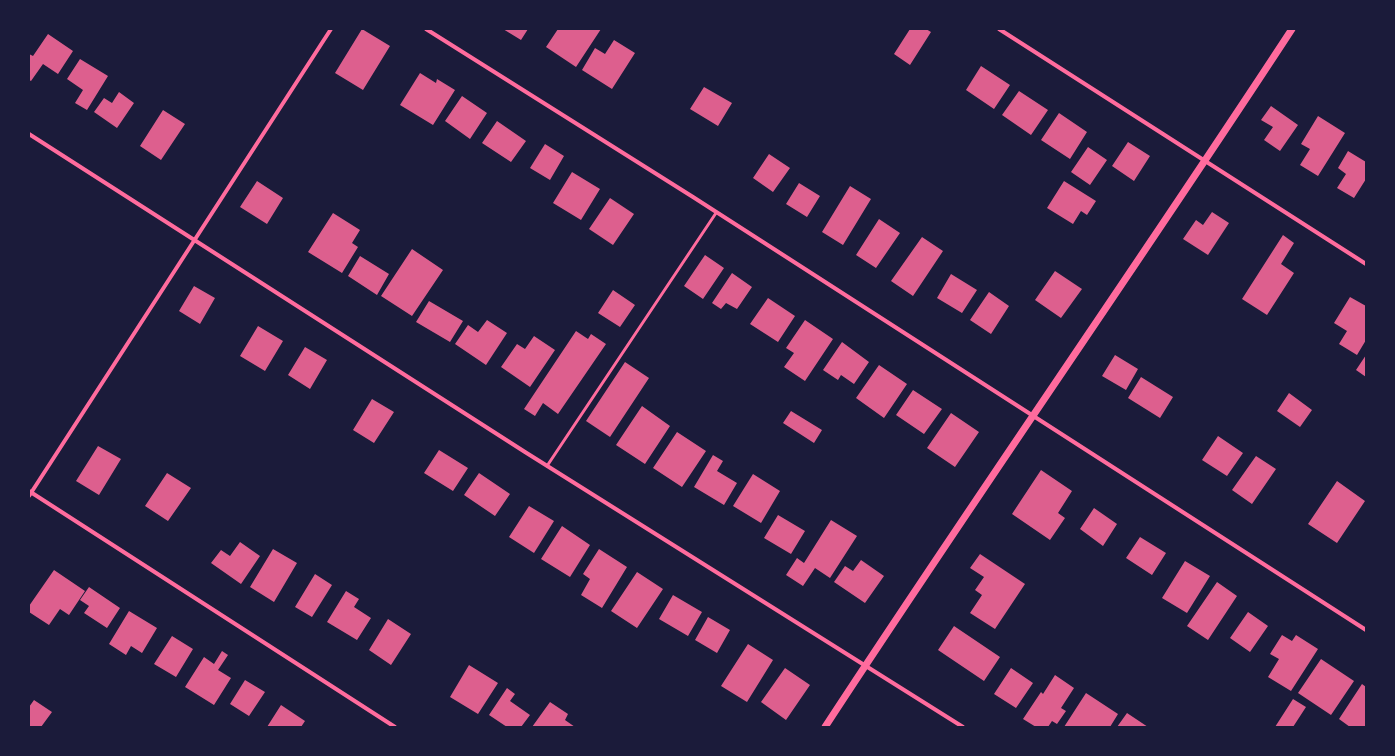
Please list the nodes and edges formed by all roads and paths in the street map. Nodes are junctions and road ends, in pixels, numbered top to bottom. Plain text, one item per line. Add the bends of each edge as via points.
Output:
1 (331, 29) edge
2 (426, 29) edge
3 (999, 29) edge
4 (1292, 29) edge
5 (29, 134) edge
6 (1206, 161) junction
7 (716, 213) junction
8 (195, 240) junction
9 (1366, 264) edge
10 (1033, 415) junction
11 (547, 466) junction
12 (30, 493) edge
13 (1366, 630) edge
14 (865, 665) junction
15 (395, 727) edge
16 (825, 727) edge
17 (964, 727) edge

1 - 8 street
2 - 7 street
3 - 6 street
4 - 6 street
5 - 8 street
6 - 9 street
6 - 10 street
7 - 10 street
7 - 11 lane
8 - 11 street
8 - 12 street
10 - 13 street
10 - 14 street
11 - 14 street
12 - 15 street
14 - 16 street
14 - 17 street

